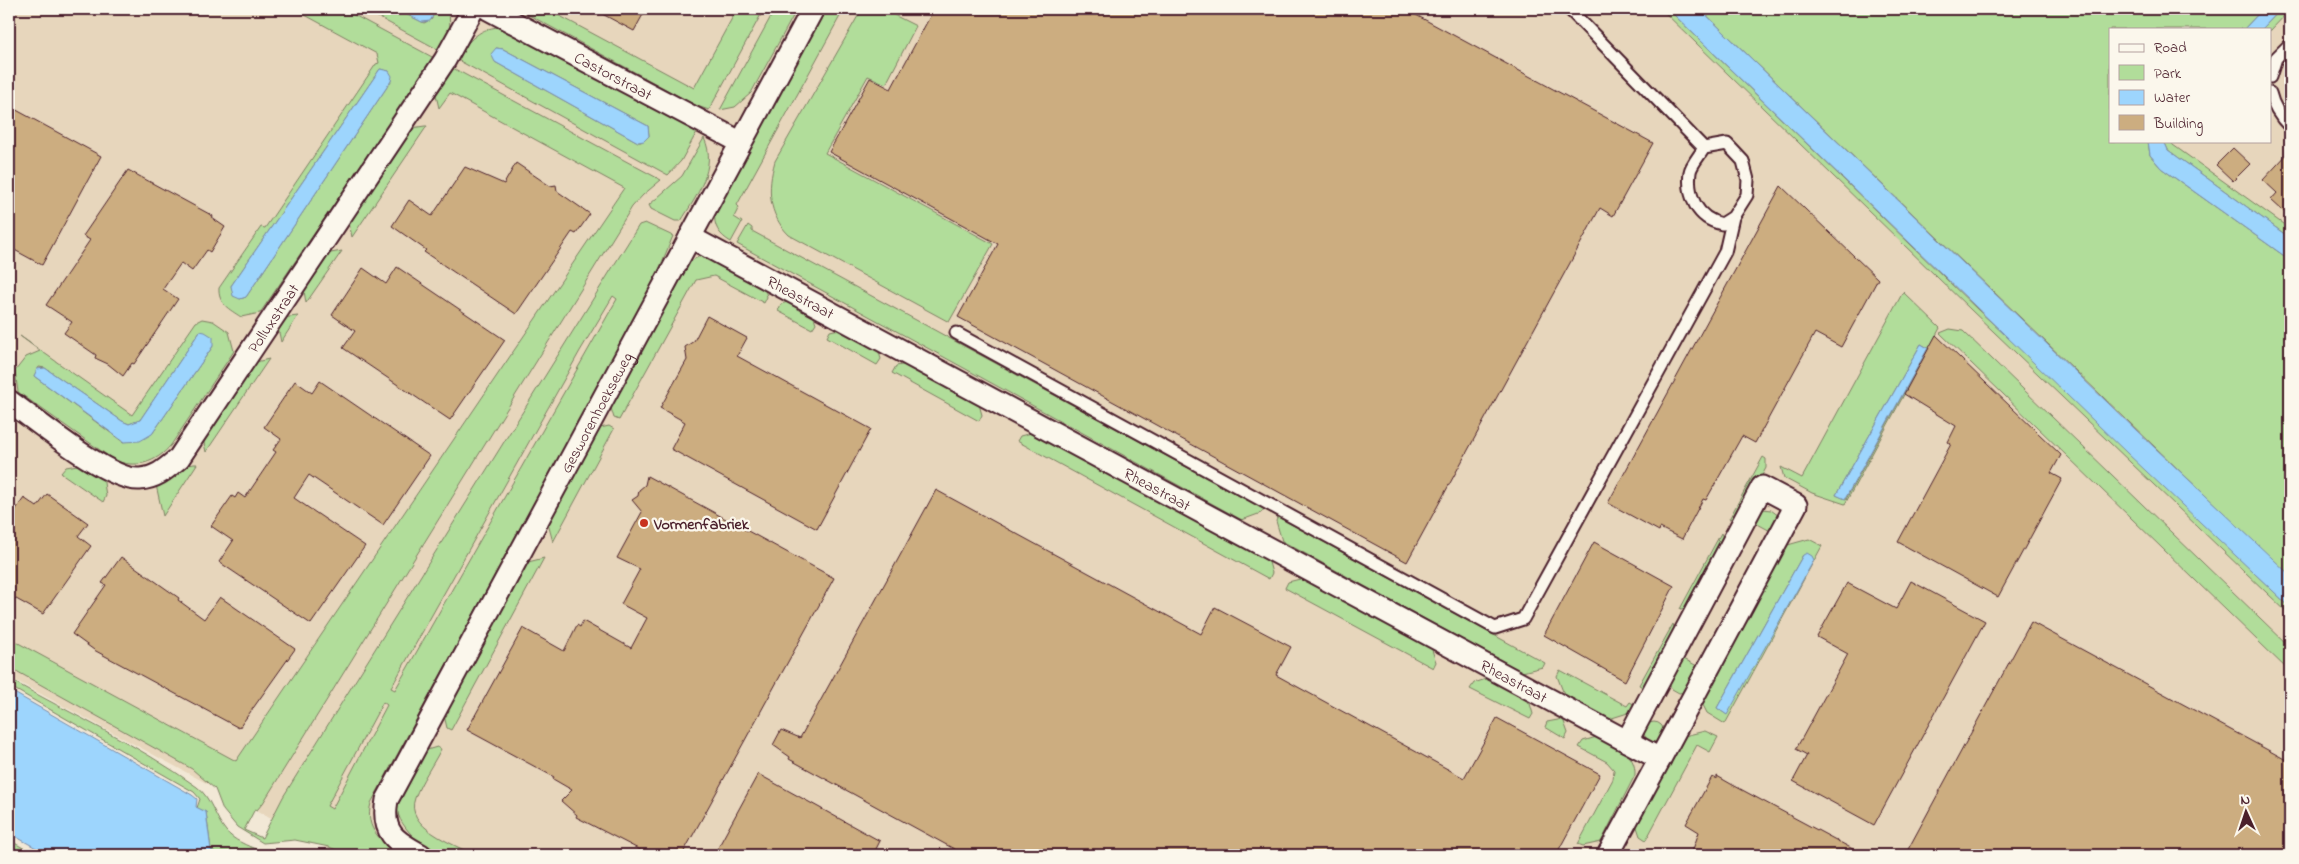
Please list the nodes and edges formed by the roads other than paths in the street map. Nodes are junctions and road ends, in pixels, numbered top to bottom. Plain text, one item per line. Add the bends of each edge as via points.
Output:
1 (473, 9) edge
2 (488, 9) edge
3 (813, 9) edge
4 (1569, 9) edge
5 (2290, 44) edge
6 (2272, 71) edge
7 (2272, 101) edge
8 (2290, 127) edge
9 (740, 142) junction
10 (1704, 148) junction
11 (1733, 218) junction
12 (690, 237) junction
13 (956, 333) dead end
14 (9, 401) edge
15 (1627, 741) junction
16 (1660, 759) junction
17 (421, 855) edge
18 (1608, 855) edge

1 - 14 street, Polluxstraat via 434,76 185,449 168,468 156,476 138,480 122,477 103,468
2 - 9 street, Castorstraat
3 - 9 street, Gesworenhoekseweg
4 - 10 lane
5 - 6 lane via 2276,58
7 - 8 lane
9 - 12 street, Gesworenhoekseweg
10 - 11 lane via 1727,144 1743,162 1748,180 1747,195
10 - 11 lane via 1690,170 1692,201 1710,222 1722,224
11 - 13 lane via 1725,252 1523,619 1495,628
12 - 15 street, Rheastraat
12 - 17 street, Gesworenhoekseweg via 387,800 384,816 389,832
15 - 16 street, Rheastraat
15 - 16 street via 1762,487 1796,505
16 - 18 street

